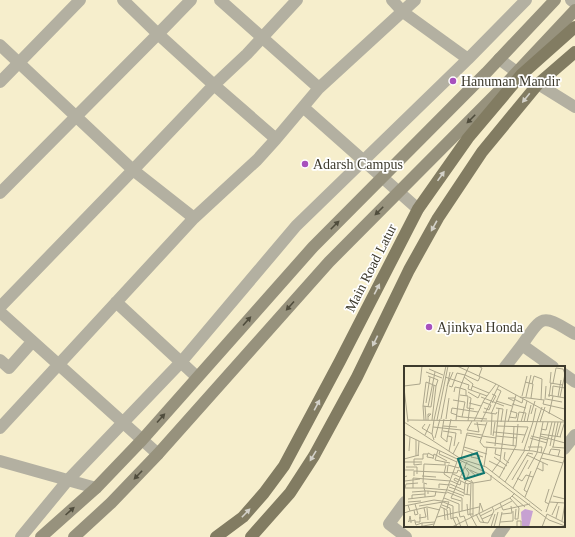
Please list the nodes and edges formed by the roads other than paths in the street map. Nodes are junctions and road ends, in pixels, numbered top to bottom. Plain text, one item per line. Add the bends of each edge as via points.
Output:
1 (80, 0) edge
2 (123, 0) edge
3 (191, 0) edge
4 (220, 0) edge
5 (297, 0) edge
6 (392, 0) edge
7 (415, 0) edge
8 (526, 0) edge
9 (555, 0) edge
10 (571, 0) edge
11 (575, 3) edge
12 (575, 10) edge
13 (404, 12) junction
14 (575, 27) edge
15 (158, 34) junction
16 (262, 37) junction
17 (0, 46) edge
18 (575, 52) edge
19 (468, 59) junction
20 (499, 59) junction
21 (19, 63) junction
22 (519, 73) junction
23 (0, 82) edge
24 (538, 84) junction
25 (214, 85) junction
26 (319, 88) junction
27 (303, 107) junction
28 (575, 107) edge
29 (77, 117) junction
30 (276, 139) junction
31 (362, 160) junction
32 (133, 170) junction
33 (382, 177) junction
34 (398, 192) junction
35 (0, 193) edge
36 (418, 209) junction
37 (194, 218) junction
38 (116, 302) junction
39 (0, 307) edge
40 (0, 312) edge
41 (575, 334) edge
42 (32, 342) junction
43 (522, 345) junction
44 (0, 360) edge
45 (182, 361) junction
46 (59, 366) junction
47 (506, 366) edge
48 (552, 366) edge
49 (565, 375) edge
50 (197, 377) junction
51 (575, 382) edge
52 (122, 422) junction
53 (0, 428) edge
54 (575, 435) edge
55 (142, 440) junction
56 (565, 446) edge
57 (158, 454) junction
58 (0, 460) edge
59 (68, 480) junction
60 (96, 488) junction
61 (404, 503) edge
62 (504, 527) edge
63 (253, 536) edge
64 (21, 537) edge
65 (41, 537) edge
66 (74, 537) edge
67 (216, 537) edge
68 (406, 537) edge
69 (497, 537) edge

1 - 21 street
2 - 15 street
3 - 15 street
4 - 16 street
5 - 16 street
6 - 13 street
7 - 13 street
8 - 19 street
9 - 20 street
10 - 11 street
12 - 22 street
13 - 19 street
13 - 26 street
14 - 22 main road, Main Road Latur
15 - 25 street
15 - 29 street
16 - 25 street
16 - 26 street
17 - 21 street
18 - 24 main road
19 - 31 street
20 - 22 street
20 - 33 street
21 - 23 street
21 - 29 street
22 -> 34 street
36 -> 22 main road, Main Road Latur via 468,138
24 - 28 street
24 -> 63 main road via 482,152 438,218 314,456 290,493
25 - 30 street
25 - 32 street
26 - 27 street
27 - 30 street
27 - 31 street
29 - 32 street
29 - 35 street
30 - 37 street
31 - 33 street
31 - 45 street via 296,226
32 - 37 street
32 - 39 street
33 - 34 street
50 -> 33 street via 313,247
34 - 36 street
34 -> 57 street via 329,262
67 -> 36 main road, Main Road Latur via 243,517 284,466
37 - 38 street
38 - 45 street
38 - 46 street
40 - 42 street
41 - 43 street via 550,319 543,320 536,324
42 - 44 street via 9,368
42 - 46 street
43 - 47 street
43 - 48 street
45 - 50 street
45 - 52 street
46 - 52 street
46 - 53 street
49 - 51 street
55 -> 50 street
52 - 55 street
52 - 59 street
54 - 56 street
55 - 57 street
55 - 60 street
57 -> 66 street
58 - 59 street
59 - 60 street
59 - 64 street
65 -> 60 street
61 - 68 street via 389,524
62 - 69 street

